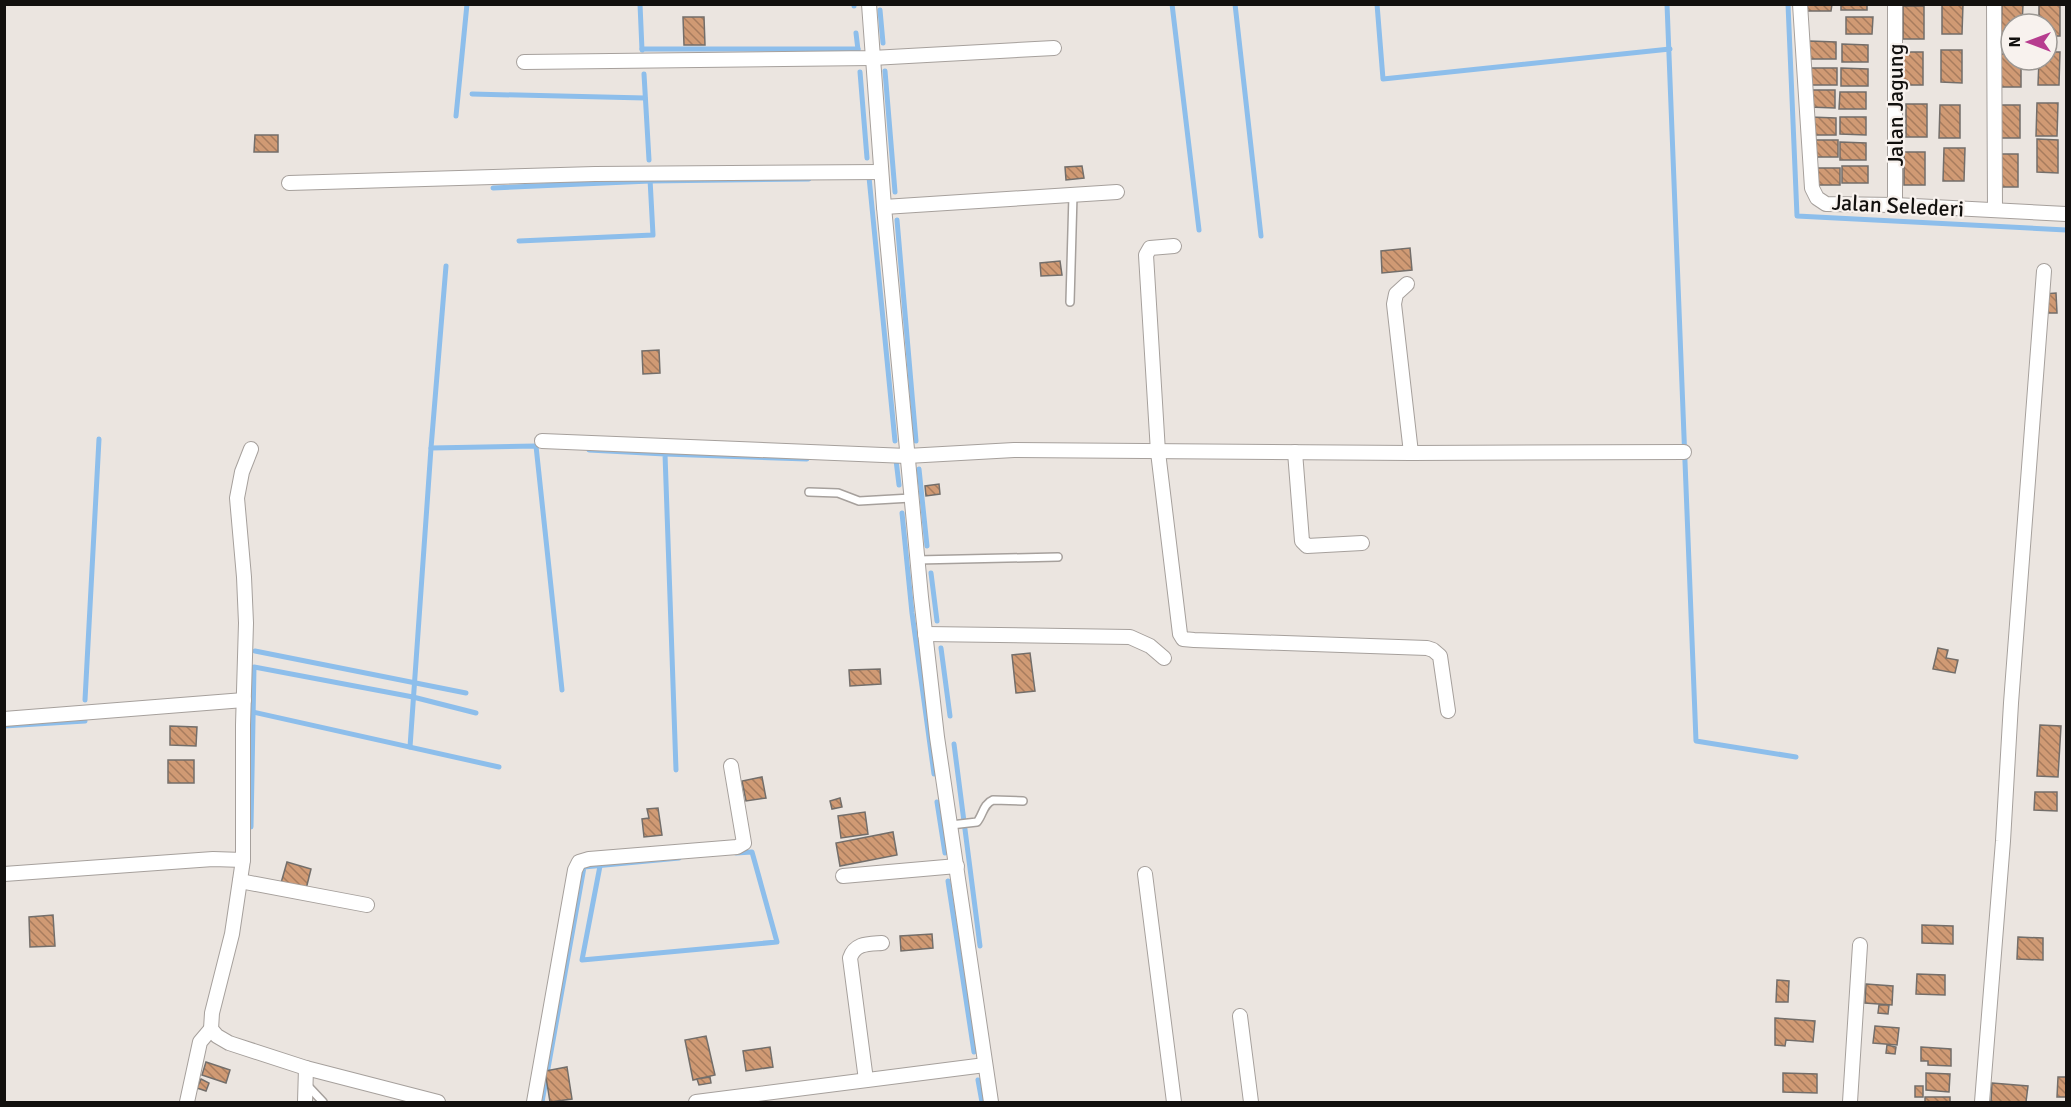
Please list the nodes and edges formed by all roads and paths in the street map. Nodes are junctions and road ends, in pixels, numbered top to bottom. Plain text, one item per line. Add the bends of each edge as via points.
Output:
1 (868, 4) edge
2 (1800, 4) edge
3 (1894, 4) edge
4 (1994, 4) edge
5 (1054, 48) dead end
6 (872, 58) junction
7 (524, 62) dead end
8 (881, 172) junction
9 (289, 183) dead end
10 (1117, 192) dead end
11 (1073, 195) junction
12 (1895, 205) junction
13 (884, 207) junction
14 (1995, 210) junction
15 (2067, 213) edge
16 (1174, 246) dead end
17 (2044, 271) dead end
18 (1407, 284) dead end
19 (1070, 302) dead end
20 (542, 441) dead end
21 (251, 449) dead end
22 (1158, 452) junction
23 (1295, 452) junction
24 (1684, 452) dead end
25 (1411, 453) junction
26 (907, 456) junction
27 (809, 492) dead end
28 (911, 498) junction
29 (1362, 543) dead end
30 (1058, 557) dead end
31 (917, 560) junction
32 (925, 634) junction
33 (1164, 658) dead end
34 (244, 700) junction
35 (1448, 711) dead end
36 (4, 719) edge
37 (731, 766) dead end
38 (1023, 801) dead end
39 (951, 825) junction
40 (243, 860) junction
41 (957, 866) junction
42 (4, 874) edge
43 (1145, 874) dead end
44 (843, 876) dead end
45 (240, 881) junction
46 (367, 905) dead end
47 (882, 943) dead end
48 (1860, 945) dead end
49 (1240, 1016) dead end
50 (211, 1029) junction
51 (985, 1065) junction
52 (306, 1068) junction
53 (866, 1080) junction
54 (306, 1083) junction
55 (187, 1102) edge
56 (305, 1102) edge
57 (323, 1102) edge
58 (438, 1102) edge
59 (534, 1102) edge
60 (696, 1102) edge
61 (991, 1102) edge
62 (1174, 1102) edge
63 (1251, 1102) edge
64 (1850, 1102) edge
65 (1982, 1102) edge

1 - 6 street
2 - 12 street, Jalan Selederi via 1812,188 1819,201 1826,204
3 - 12 street, Jalan Jagung
4 - 14 street
5 - 6 street
6 - 7 street
6 - 8 street
8 - 9 street via 595,174
8 - 13 street
10 - 11 street
11 - 13 street
11 - 19 lane
12 - 14 street, Jalan Selederi
13 - 26 street
14 - 15 street, Jalan Selederi
16 - 22 street via 1150,248 1146,255
17 - 65 street
18 - 25 street via 1396,294 1394,304
20 - 26 street
21 - 34 street via 237,498 246,623
22 - 23 street
22 - 26 street via 1014,450
22 - 35 street via 1180,634 1184,639 1427,648 1440,656
23 - 25 street
23 - 29 street via 1302,541 1307,546
24 - 25 street
26 - 28 street
27 - 28 lane via 838,493 858,501
28 - 31 street
30 - 31 lane
31 - 32 street
32 - 33 street via 1130,637
32 - 39 street
34 - 36 street
34 - 40 street
37 - 59 street via 744,843 737,847 589,858 579,862
38 - 39 lane via 993,800 977,822
39 - 41 street
40 - 42 street via 213,858
40 - 45 street
41 - 44 street
41 - 51 street
43 - 62 street
45 - 46 street
45 - 50 street
47 - 53 street via 861,945 850,958
48 - 64 street
49 - 63 street
50 - 52 street via 229,1043
50 - 55 street via 200,1042
51 - 53 street
51 - 61 street
52 - 54 street
52 - 58 street
53 - 60 street
54 - 56 street
54 - 57 lane

